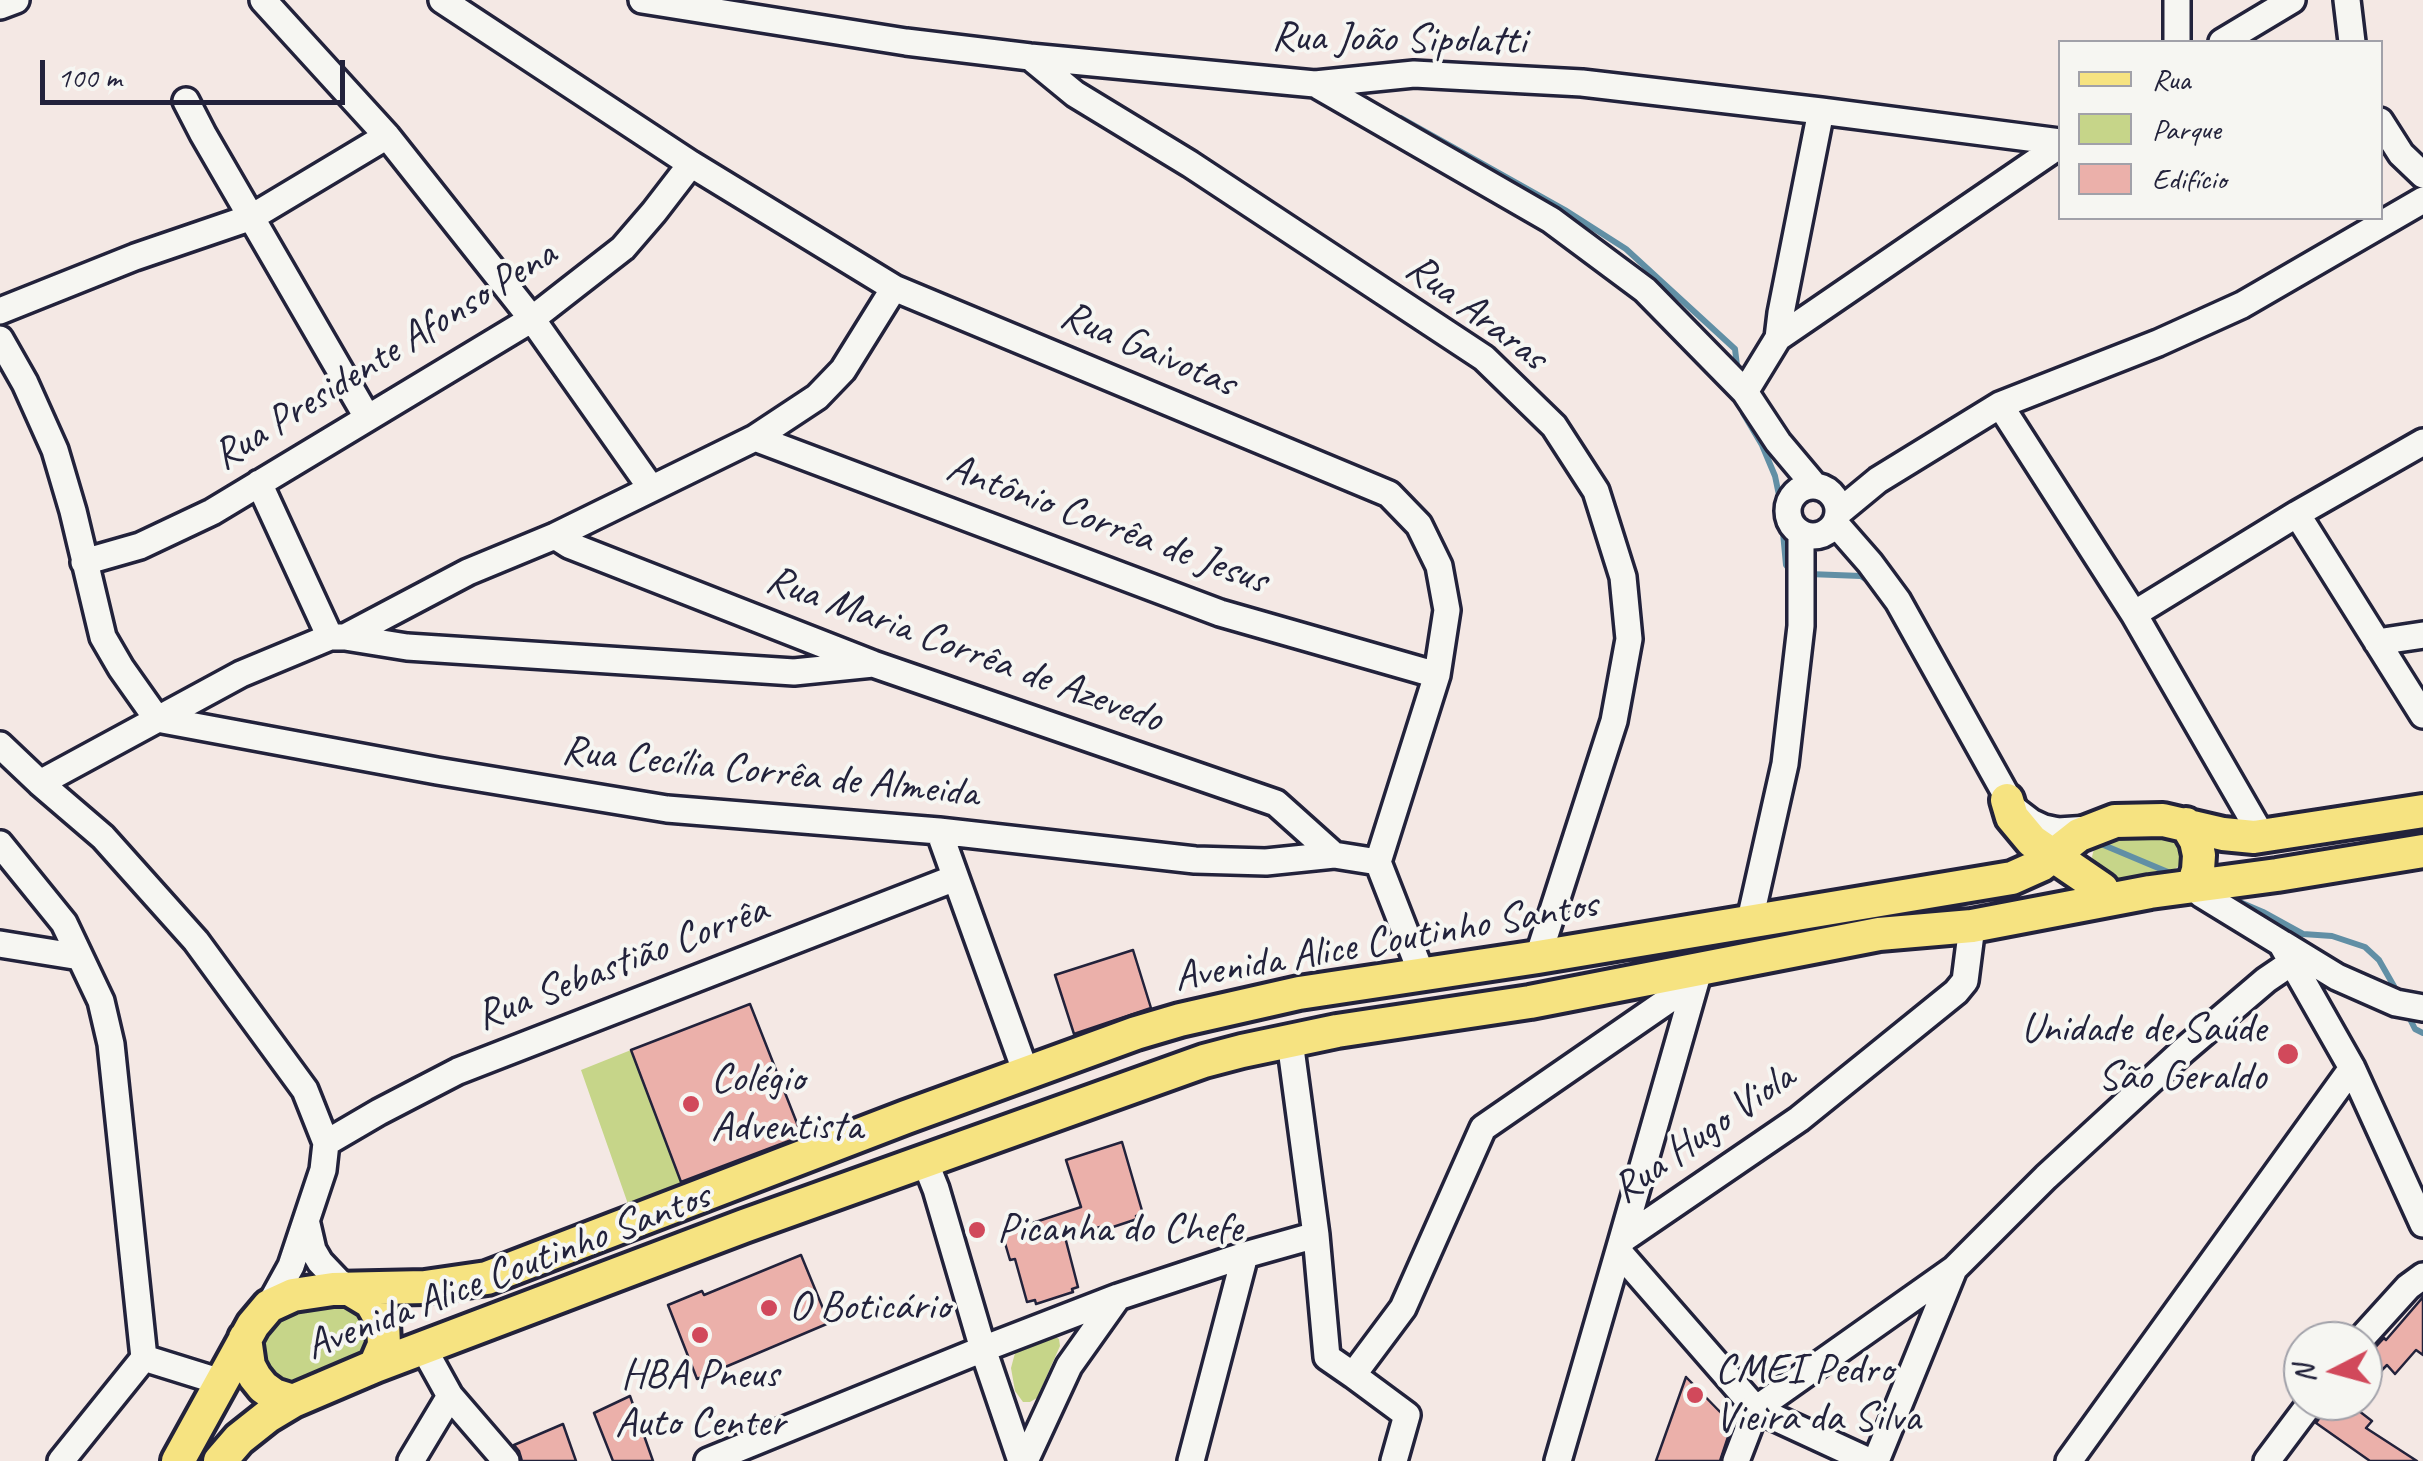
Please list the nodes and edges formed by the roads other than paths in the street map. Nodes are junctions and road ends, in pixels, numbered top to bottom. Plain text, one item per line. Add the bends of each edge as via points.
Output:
1 (16, 0) edge
2 (264, 0) edge
3 (442, 0) edge
4 (642, 0) edge
5 (2177, 0) edge
6 (2292, 0) edge
7 (2347, 0) edge
8 (0, 6) edge
9 (2176, 40) edge
10 (2225, 40) edge
11 (2352, 40) edge
12 (1030, 58) junction
13 (1315, 84) junction
14 (186, 100) dead end
15 (1820, 110) junction
16 (2383, 126) edge
17 (387, 136) junction
18 (2058, 144) edge
19 (2058, 145) edge
20 (691, 164) junction
21 (2423, 175) edge
22 (2423, 200) edge
23 (252, 218) junction
24 (894, 288) junction
25 (0, 310) edge
26 (532, 319) junction
27 (0, 338) edge
28 (1778, 338) junction
29 (1744, 392) junction
30 (2000, 405) junction
31 (367, 417) junction
32 (754, 438) junction
33 (1778, 442) junction
34 (2421, 444) edge
35 (1878, 480) junction
36 (259, 483) junction
37 (1820, 487) junction
38 (651, 488) junction
39 (1788, 508) junction
40 (2297, 514) junction
41 (1836, 518) junction
42 (1801, 533) junction
43 (554, 536) junction
44 (84, 562) junction
45 (2134, 614) junction
46 (2423, 635) edge
47 (338, 637) junction
48 (2377, 642) junction
49 (873, 664) junction
50 (1436, 675) junction
51 (2423, 715) edge
52 (157, 719) junction
53 (0, 745) edge
54 (40, 783) junction
55 (2423, 810) edge
56 (2012, 812) junction
57 (2186, 824) junction
58 (2092, 828) junction
59 (938, 831) junction
60 (2262, 836) junction
61 (0, 844) edge
62 (2423, 850) edge
63 (1334, 855) junction
64 (2053, 856) junction
65 (1378, 862) junction
66 (955, 878) junction
67 (2012, 878) junction
68 (2192, 886) junction
69 (2105, 894) junction
70 (1750, 920) junction
71 (1972, 926) junction
72 (0, 944) edge
73 (2286, 953) junction
74 (80, 957) junction
75 (1538, 957) junction
76 (1422, 975) junction
77 (1697, 975) junction
78 (2423, 1008) edge
79 (1290, 1041) junction
80 (2352, 1068) junction
81 (1026, 1072) junction
82 (326, 1143) junction
83 (924, 1160) junction
84 (307, 1224) junction
85 (2423, 1224) edge
86 (1316, 1235) junction
87 (1620, 1246) junction
88 (1245, 1255) junction
89 (1954, 1269) junction
90 (2423, 1276) edge
91 (351, 1290) junction
92 (1118, 1296) junction
93 (269, 1306) junction
94 (378, 1312) junction
95 (2377, 1321) edge
96 (245, 1338) junction
97 (424, 1349) junction
98 (983, 1349) junction
99 (144, 1358) junction
100 (375, 1366) junction
101 (1353, 1375) junction
102 (221, 1382) junction
103 (450, 1396) junction
104 (284, 1398) junction
105 (1756, 1408) junction
106 (2297, 1421) edge
107 (61, 1461) edge
108 (178, 1461) edge
109 (220, 1461) edge
110 (411, 1461) edge
111 (506, 1461) edge
112 (708, 1461) edge
113 (1023, 1461) edge
114 (1191, 1461) edge
115 (1394, 1461) edge
116 (1558, 1461) edge
117 (1736, 1461) edge
118 (1872, 1461) edge
119 (2070, 1461) edge
120 (2267, 1461) edge

1 - 8 street
2 - 17 street
3 - 20 street, Rua Gaivotas
4 - 12 street, Rua João Sipolatti
5 - 9 street
6 - 10 street
7 - 11 street
12 - 13 street, Rua João Sipolatti
12 - 75 street, Rua Araras via 1075,94 1484,358 1554,426 1596,491 1624,577 1629,639 1614,721
13 - 15 street, Rua João Sipolatti via 1414,74 1563,82
13 - 29 street via 1551,220 1645,290
14 - 23 street
15 - 18 street, Rua João Sipolatti
15 - 28 street
16 - 21 street
17 - 23 street
17 - 26 street
19 - 28 street
20 - 24 street, Rua Gaivotas
20 - 26 street, Rua Presidente Afonso Pena via 623,248
22 - 30 street via 2242,304
23 - 25 street
23 - 31 street
24 - 32 street via 843,370 816,397
24 - 50 street, Rua Gaivotas via 1389,494 1420,525 1439,566 1446,610
26 - 31 street, Rua Presidente Afonso Pena
26 - 38 street
27 - 44 street via 56,450
28 - 29 street
29 - 33 street
30 - 35 street
30 - 45 street
31 - 36 street, Rua Presidente Afonso Pena
32 - 38 street
32 - 50 street, Antônio Corrêa de Jesus via 1220,613
33 - 37 street
33 - 39 street
34 - 40 street
35 - 37 street
35 - 41 street
36 - 44 street, Rua Presidente Afonso Pena via 140,546
36 - 47 street
37 - 39 street via 1797,491
37 - 41 street via 1832,495
38 - 43 street
39 - 42 street
40 - 45 street
40 - 48 street
41 - 42 street via 1820,535
41 - 56 street via 1898,601
42 - 70 street via 1801,626 1785,764
43 - 47 street
43 - 49 street, Rua Maria Corrêa de Azevedo
44 - 52 street via 103,636
45 - 60 street
46 - 48 street
47 - 49 street via 794,672
47 - 52 street via 241,674
48 - 51 street
49 - 63 street, Rua Maria Corrêa de Azevedo via 1276,803
50 - 65 street, Rua Gaivotas
52 - 54 street
52 - 59 street, Rua Cecília Corrêa de Almeida via 667,809
53 - 54 street
54 - 82 street via 103,837 196,941 305,1090
55 - 60 main road, Avenida Alice Coutinho Santos
56 - 58 street via 2058,831
56 - 64 main road
56 - 67 main road via 2022,854
57 - 58 main road, Avenida Alice Coutinho Santos via 2127,819
57 - 60 main road, Avenida Alice Coutinho Santos
57 - 68 main road via 2199,851
58 - 64 main road, Avenida Alice Coutinho Santos
58 - 69 main road via 2084,854
59 - 63 street, Rua Cecília Corrêa de Almeida via 1195,860
59 - 66 street
61 - 74 street via 64,923
62 - 68 main road, Avenida Alice Coutinho Santos
63 - 65 street, Rua Cecília Corrêa de Almeida
64 - 67 main road, Avenida Alice Coutinho Santos
64 - 69 main road
65 - 76 street
66 - 81 street
66 - 82 street, Rua Sebastião Corrêa via 458,1071
67 - 70 main road, Avenida Alice Coutinho Santos
68 - 69 main road, Avenida Alice Coutinho Santos
68 - 73 street
69 - 71 main road, Avenida Alice Coutinho Santos
70 - 75 main road, Avenida Alice Coutinho Santos
71 - 77 main road, Avenida Alice Coutinho Santos via 1880,934
71 - 87 street, Rua Hugo Viola via 1965,981 1956,992 1799,1119
72 - 74 street
73 - 78 street
73 - 80 street
73 - 89 street via 2266,980
74 - 99 street via 111,1044
75 - 76 main road, Avenida Alice Coutinho Santos
76 - 81 main road, Avenida Alice Coutinho Santos via 1216,1011
77 - 79 main road, Avenida Alice Coutinho Santos
77 - 87 street
77 - 101 street via 1483,1128 1403,1308
79 - 83 main road, Avenida Alice Coutinho Santos via 1204,1061
79 - 86 street
80 - 85 street
80 - 119 street
81 - 91 main road, Avenida Alice Coutinho Santos via 487,1278
82 - 84 street
83 - 97 main road, Avenida Alice Coutinho Santos
83 - 98 street
84 - 91 street via 320,1262
84 - 93 street
86 - 88 street
86 - 101 street via 1326,1357
87 - 105 street
87 - 116 street, Rua Hugo Viola
88 - 92 street
88 - 114 street
89 - 105 street
89 - 118 street
90 - 95 street
91 - 93 main road, Avenida Alice Coutinho Santos via 315,1290
91 - 94 main road
92 - 98 street
92 - 113 street via 1068,1366
93 - 96 main road, Avenida Alice Coutinho Santos
94 - 97 main road
94 - 100 main road via 384,1346
96 - 102 main road, Avenida Alice Coutinho Santos
96 - 104 main road via 255,1378
97 - 100 main road, Avenida Alice Coutinho Santos
97 - 103 street
98 - 112 street
98 - 113 street
99 - 102 street
99 - 107 street
100 - 104 main road, Avenida Alice Coutinho Santos
101 - 115 street via 1407,1415
102 - 104 main road
102 - 108 main road, Avenida Alice Coutinho Santos
103 - 110 street
103 - 111 street
104 - 109 main road, Avenida Alice Coutinho Santos
105 - 117 street
105 - 118 street
106 - 120 street

